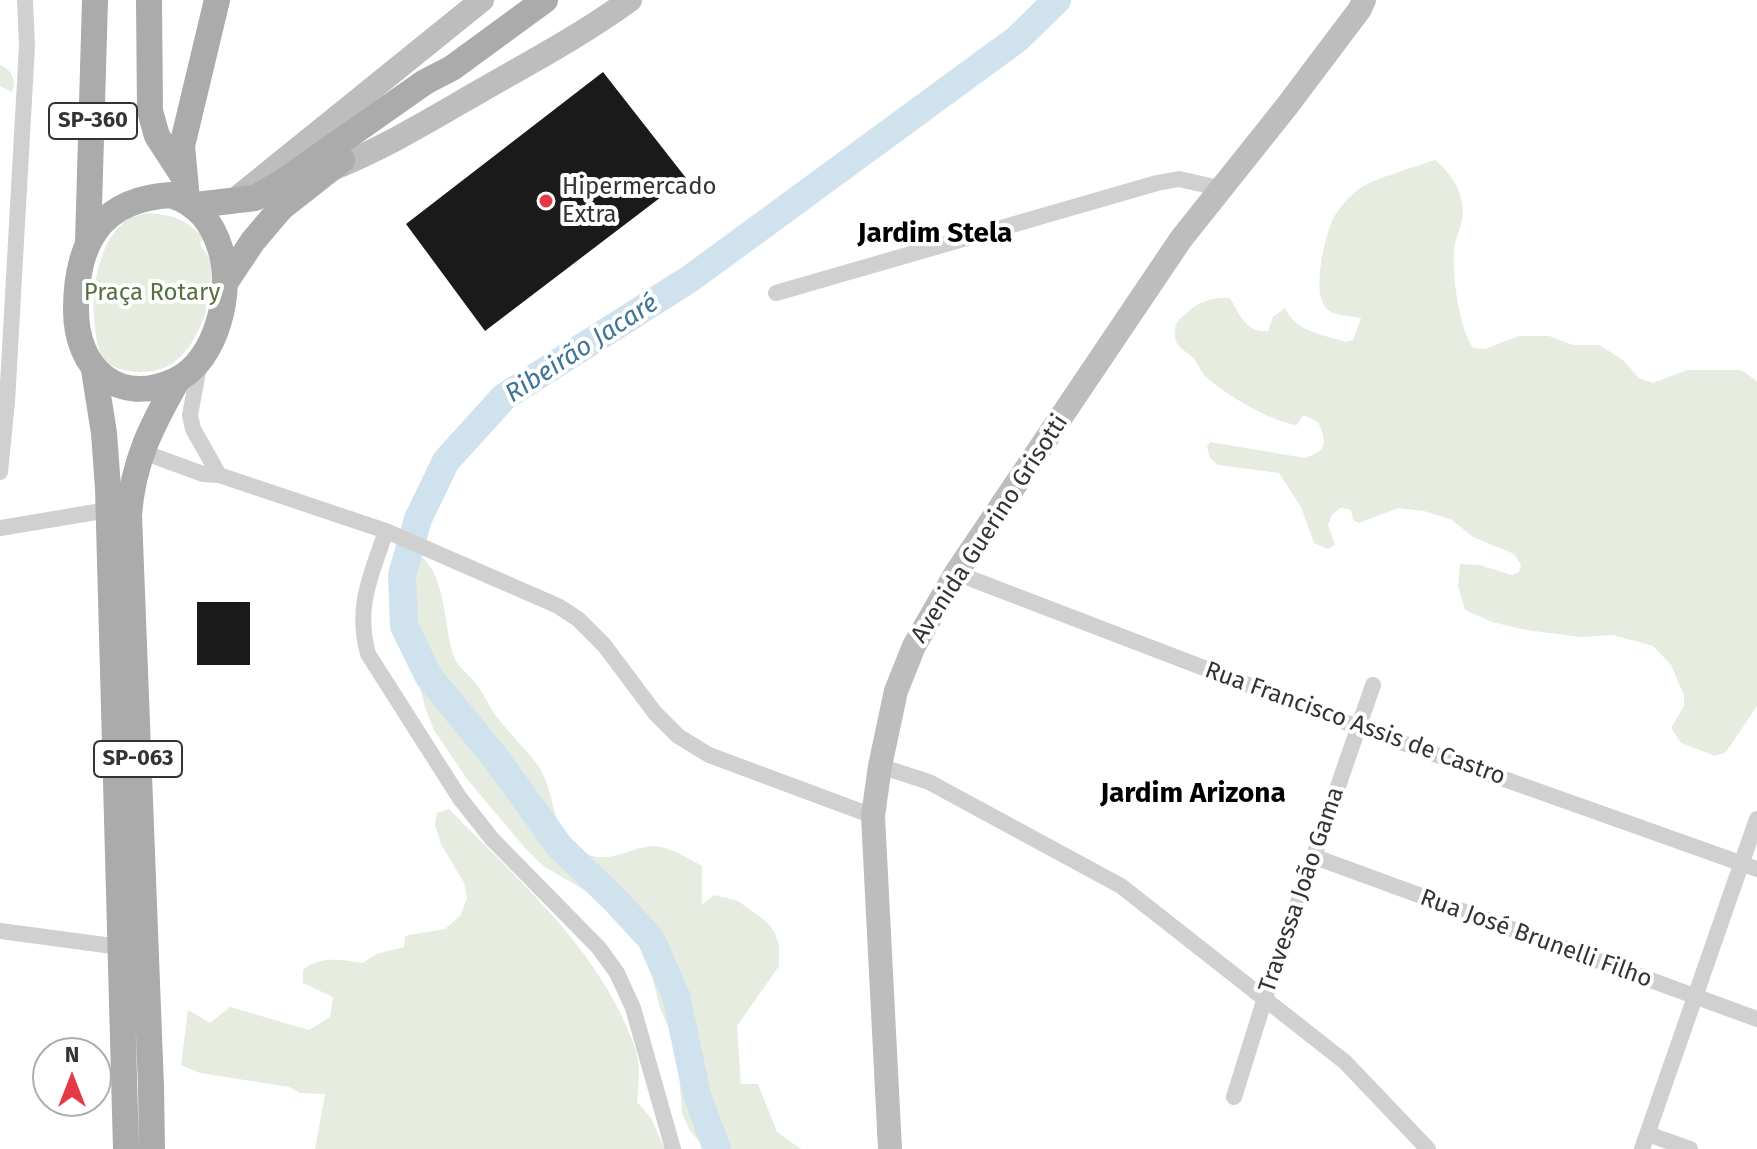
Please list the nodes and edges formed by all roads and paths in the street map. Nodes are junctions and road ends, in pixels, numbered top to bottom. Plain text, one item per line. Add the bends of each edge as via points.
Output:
1 (25, 0) edge
2 (95, 0) edge
3 (149, 0) edge
4 (217, 0) edge
5 (482, 0) edge
6 (545, 0) edge
7 (630, 0) edge
8 (1364, 0) edge
9 (452, 68) junction
10 (329, 170) junction
11 (1219, 188) junction
12 (189, 194) junction
13 (231, 202) junction
14 (88, 242) junction
15 (225, 283) junction
16 (776, 293) dead end
17 (201, 358) junction
18 (94, 370) junction
19 (178, 379) junction
20 (4, 402) edge
21 (140, 451) junction
22 (0, 472) edge
23 (219, 475) junction
24 (108, 510) junction
25 (0, 528) edge
26 (386, 531) junction
27 (956, 573) junction
28 (1373, 685) dead end
29 (1358, 727) junction
30 (880, 766) junction
31 (873, 816) junction
32 (1757, 819) edge
33 (1315, 857) junction
34 (1749, 866) edge
35 (0, 931) edge
36 (120, 947) junction
37 (1696, 997) junction
38 (1265, 998) junction
39 (1757, 1019) edge
40 (1234, 1097) dead end
41 (1645, 1142) edge
42 (126, 1149) edge
43 (152, 1149) edge
44 (673, 1149) edge
45 (890, 1149) edge
46 (1428, 1149) edge
47 (1690, 1149) edge

1 - 20 street via 27,46
2 - 14 main road, SP-360
3 - 12 main road via 150,111 157,136
4 - 12 main road via 182,146
5 - 13 main road
6 - 9 main road, SP-063
7 - 10 main road via 593,27 406,134
8 - 11 main road, Avenida Guerino Grisotti
9 - 10 main road, SP-063
9 - 13 main road, SP-063 via 284,181 255,198
10 - 15 main road, SP-063 via 281,208
11 - 16 street via 1179,179 1157,183
11 - 27 main road, Avenida Guerino Grisotti
12 - 13 main road, SP-063
12 - 14 main road, SP-063 via 137,200 118,210
12 - 15 main road, SP-063 via 218,240
14 - 18 main road, SP-063 via 81,256 76,318 81,347
15 - 17 main road, SP-063 via 218,326
17 - 19 main road, SP-063
17 - 23 street via 190,415
18 - 19 main road, SP-063 via 135,388
18 - 24 main road, SP-063
19 - 21 main road, SP-063
20 - 22 street
21 - 23 street
21 - 43 main road, SP-063 via 129,515
23 - 26 street
24 - 25 street
24 - 36 main road, SP-063
26 - 31 street via 578,619 655,713 678,736 709,755
26 - 44 street via 363,600 368,654 459,797 617,973 633,1008
27 - 29 street, Rua Francisco Assis de Castro
27 - 30 main road, Avenida Guerino Grisotti via 914,646 896,691
28 - 29 street, Travessa João Gama
29 - 33 street, Travessa João Gama
29 - 34 street, Rua Francisco Assis de Castro
30 - 31 main road, Avenida Guerino Grisotti
30 - 38 street via 929,782 1121,886
31 - 45 main road, Avenida Guerino Grisotti
32 - 34 street
33 - 37 street, Rua José Brunelli Filho
33 - 38 street, Travessa João Gama
34 - 37 street
35 - 36 street
36 - 42 main road, SP-063
37 - 39 street, Rua José Brunelli Filho
37 - 41 street
38 - 40 street, Travessa João Gama
38 - 46 street via 1345,1062
41 - 47 street

